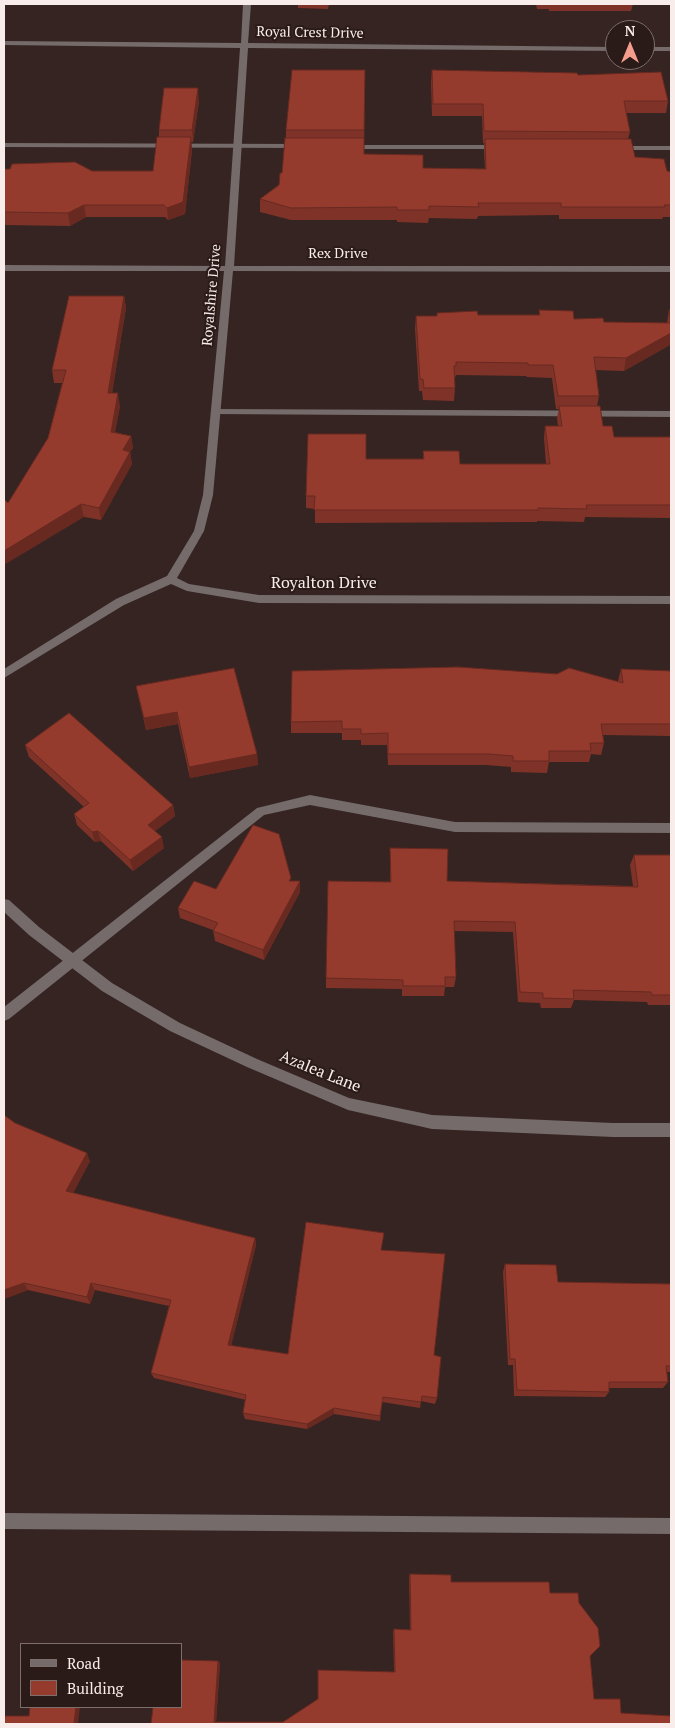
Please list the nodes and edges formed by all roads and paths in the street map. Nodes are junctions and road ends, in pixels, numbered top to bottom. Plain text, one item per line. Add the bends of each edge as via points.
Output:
1 (246, 4) edge
2 (4, 43) edge
3 (243, 45) junction
4 (605, 49) edge
5 (655, 49) edge
6 (671, 49) edge
7 (4, 145) edge
8 (236, 146) junction
9 (315, 146) edge
10 (345, 147) edge
11 (513, 147) edge
12 (602, 148) edge
13 (671, 148) edge
14 (4, 268) edge
15 (228, 268) junction
16 (671, 269) edge
17 (215, 412) junction
18 (671, 414) edge
19 (171, 579) junction
20 (671, 600) edge
21 (4, 674) edge
22 (671, 828) edge
23 (4, 904) edge
24 (73, 961) junction
25 (4, 1015) edge
26 (671, 1130) edge
27 (4, 1521) edge
28 (671, 1526) edge

1 - 3 street, Royalshire Drive
2 - 3 street, Royal Crest Drive
3 - 4 street, Royal Crest Drive
3 - 8 street, Royalshire Drive
5 - 6 street
7 - 8 street
8 - 9 street
8 - 15 street, Royalshire Drive
10 - 11 street
12 - 13 street
14 - 15 street, Rex Drive
15 - 16 street, Rex Drive
15 - 17 street, Royalshire Drive
17 - 18 street
17 - 19 street, Royalshire Drive via 208,495 199,531
19 - 20 street, Royalton Drive via 187,587 259,599
19 - 21 street via 120,602
22 - 24 street via 455,827 310,800 261,811
23 - 24 street, Azalea Lane
24 - 25 street
24 - 26 street, Azalea Lane via 107,987 175,1027 348,1104 432,1122
27 - 28 street

